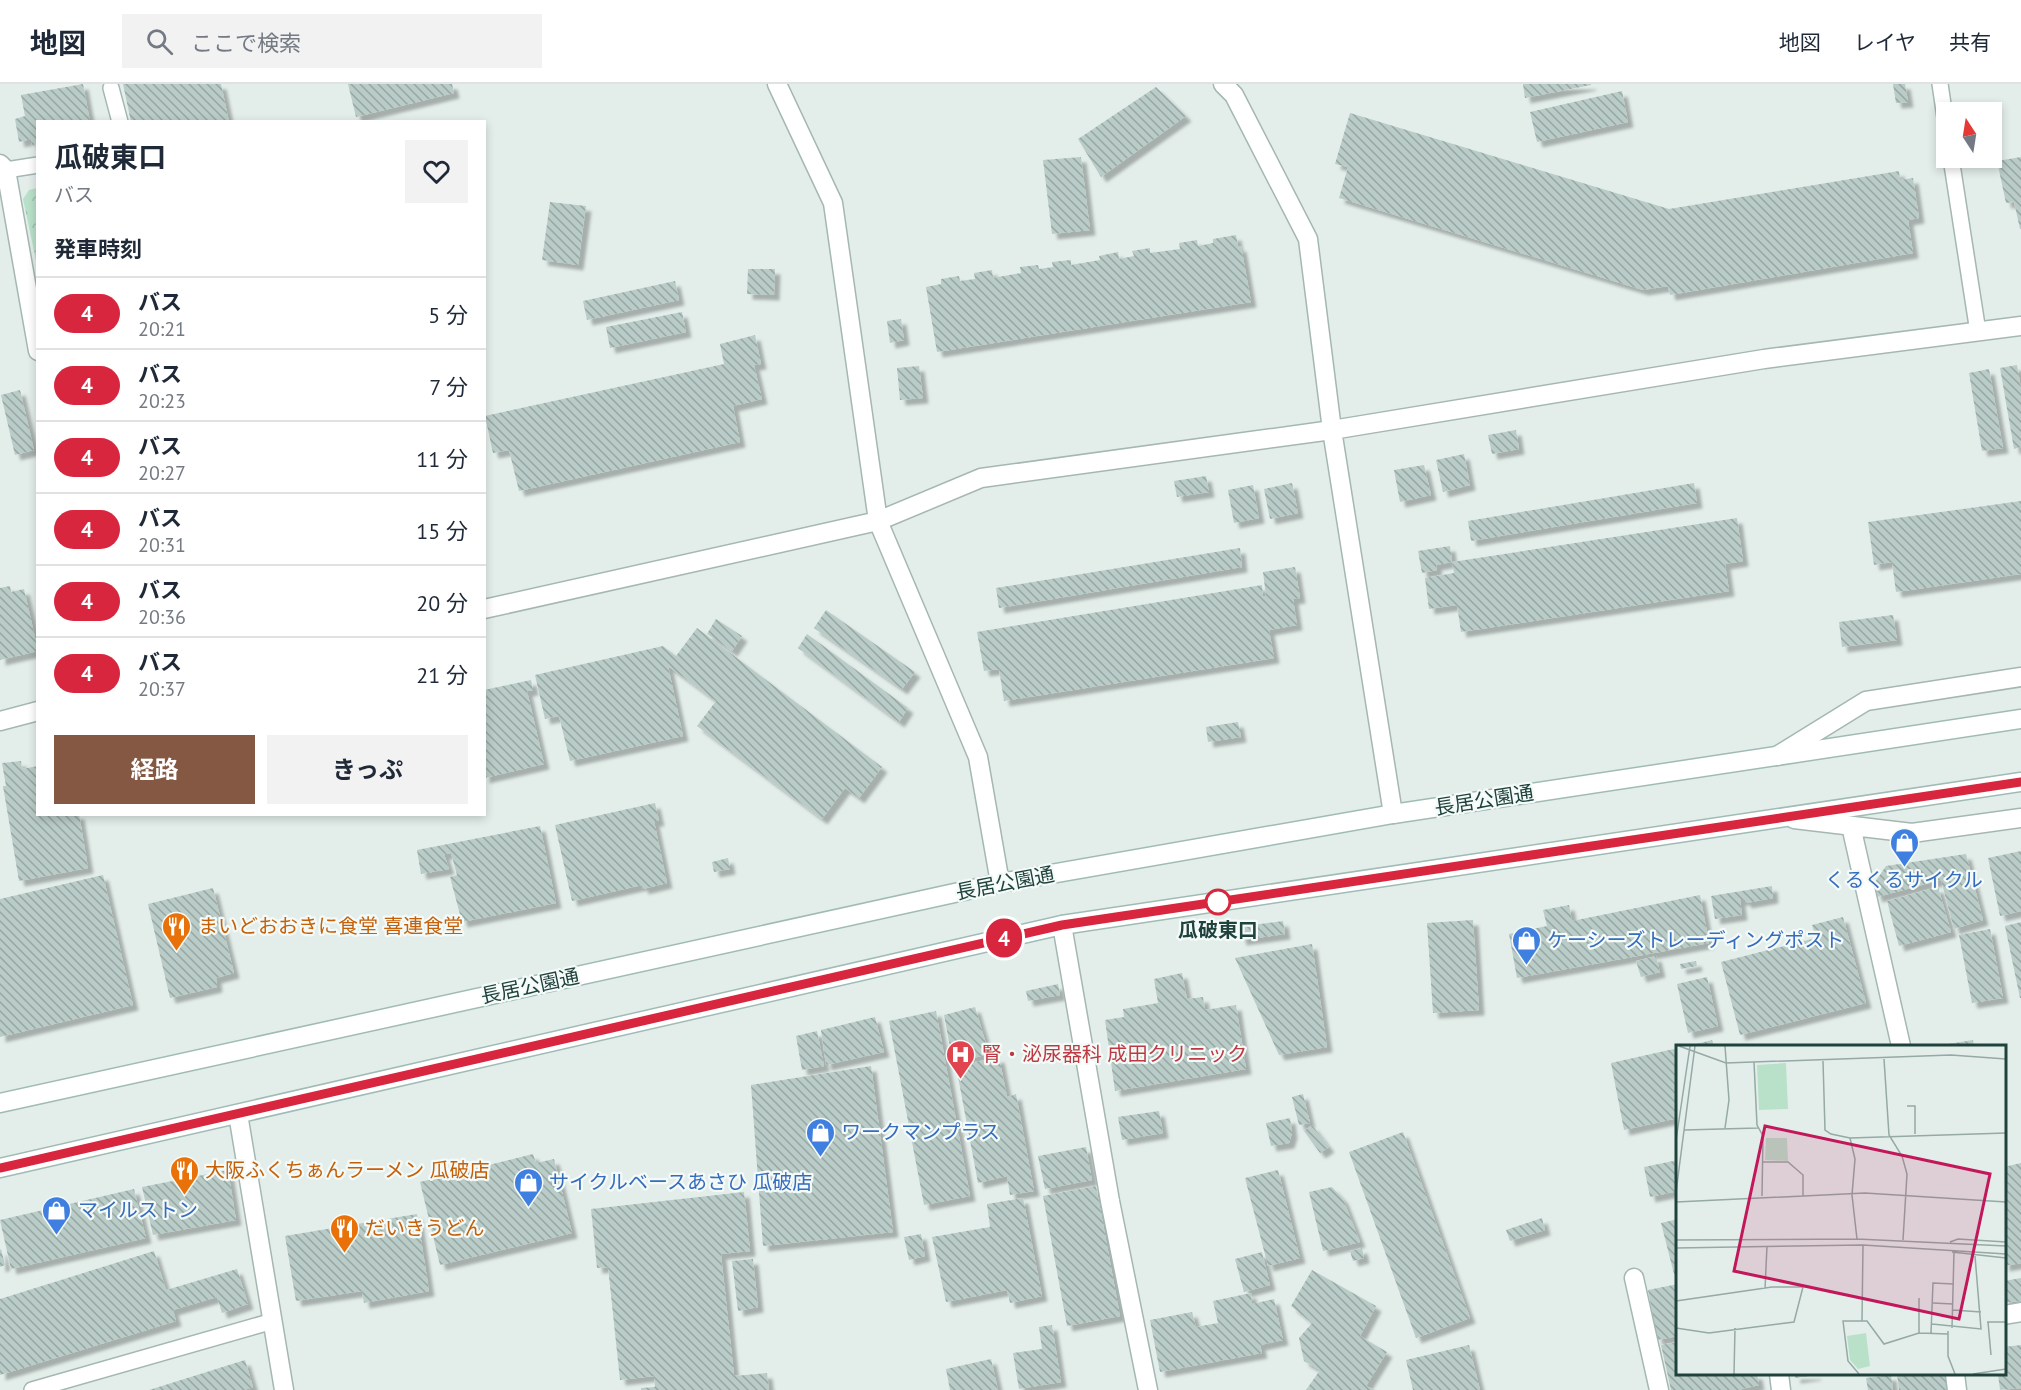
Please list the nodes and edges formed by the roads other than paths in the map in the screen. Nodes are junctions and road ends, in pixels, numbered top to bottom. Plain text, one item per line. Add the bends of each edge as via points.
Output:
1 (777, 84) edge
2 (1223, 84) edge
3 (1940, 84) edge
4 (111, 88) dead end
5 (1943, 102) edge
6 (119, 120) edge
7 (36, 165) edge
8 (3, 167) edge
9 (1953, 168) edge
10 (2021, 326) edge
11 (1978, 332) junction
12 (36, 340) edge
13 (1332, 430) junction
14 (878, 521) junction
15 (486, 609) edge
16 (2021, 677) edge
17 (36, 712) edge
18 (2021, 719) edge
19 (0, 721) edge
20 (1777, 756) junction
21 (2021, 782) edge
22 (1393, 814) junction
23 (1783, 817) junction
24 (2021, 818) edge
25 (1851, 826) junction
26 (1000, 883) junction
27 (1062, 925) junction
28 (1900, 1045) edge
29 (0, 1103) edge
30 (238, 1114) junction
31 (0, 1168) edge
32 (1634, 1278) dead end
33 (2021, 1312) edge
34 (2006, 1315) edge
35 (273, 1321) junction
36 (1779, 1375) edge
37 (1955, 1375) edge
38 (32, 1390) edge
39 (284, 1390) edge
40 (1148, 1390) edge
41 (1659, 1390) edge
42 (1781, 1390) edge
43 (1957, 1390) edge

1 - 14 street via 833,203
2 - 13 street via 1234,94 1308,239
3 - 5 lane
4 - 6 lane
7 - 8 lane
8 - 12 street
9 - 11 lane
10 - 11 street
11 - 13 street via 1764,359
13 - 14 street via 981,478
13 - 22 street
14 - 15 street
14 - 26 street via 978,757
16 - 20 street via 1866,701
17 - 19 street
18 - 20 street, 長居公園通
20 - 22 street, 長居公園通
21 - 23 street
22 - 26 street, 長居公園通
23 - 25 street
23 - 27 street
24 - 25 street via 1912,833
25 - 28 street
26 - 29 street, 長居公園通
27 - 30 street
27 - 40 street
30 - 31 street
30 - 35 street
32 - 41 street
33 - 34 street
35 - 38 lane
35 - 39 street
36 - 42 street
37 - 43 street

